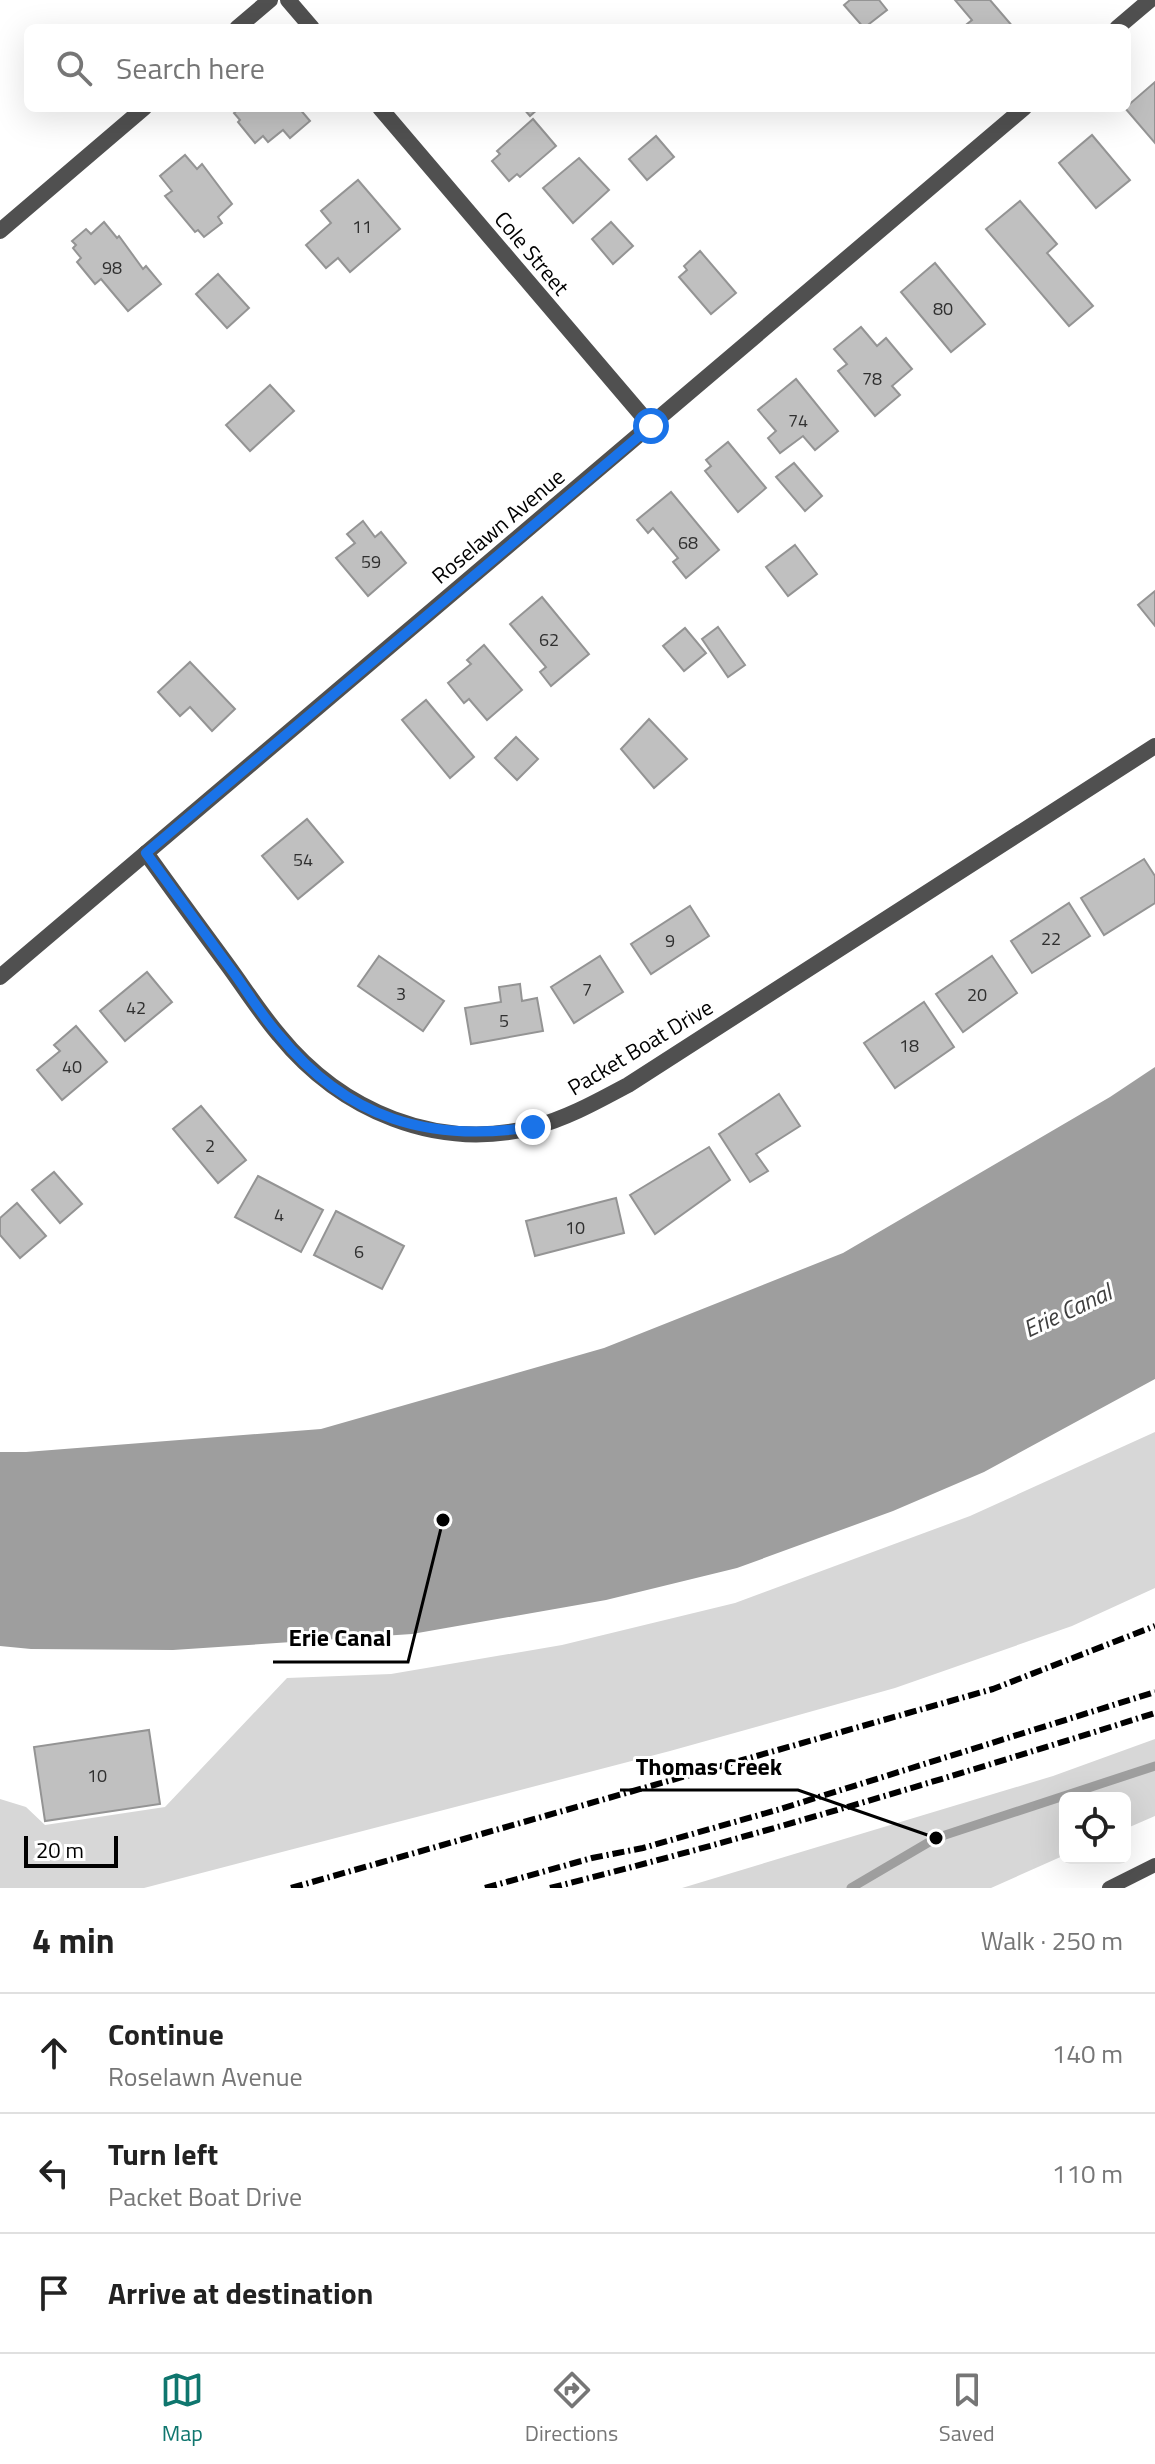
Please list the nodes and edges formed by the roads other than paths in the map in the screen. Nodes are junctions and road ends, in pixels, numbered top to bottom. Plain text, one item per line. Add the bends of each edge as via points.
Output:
1 (270, 0) edge
2 (288, 0) edge
3 (1150, 0) edge
4 (242, 24) edge
5 (309, 24) edge
6 (1122, 24) edge
7 (139, 112) edge
8 (383, 112) edge
9 (1019, 112) edge
10 (0, 231) edge
11 (651, 426) junction
12 (1155, 746) edge
13 (146, 853) junction
14 (0, 977) edge
15 (1155, 1865) edge
16 (1109, 1888) edge

1 - 4 street
2 - 5 street
3 - 6 street
7 - 10 street
8 - 11 street, Cole Street
9 - 11 street, Roselawn Avenue
11 - 13 street, Roselawn Avenue
12 - 13 street, Packet Boat Drive via 628,1085 579,1111 495,1133 445,1132 398,1122 358,1105 317,1074 280,1037
13 - 14 street, Roselawn Avenue
15 - 16 lane

